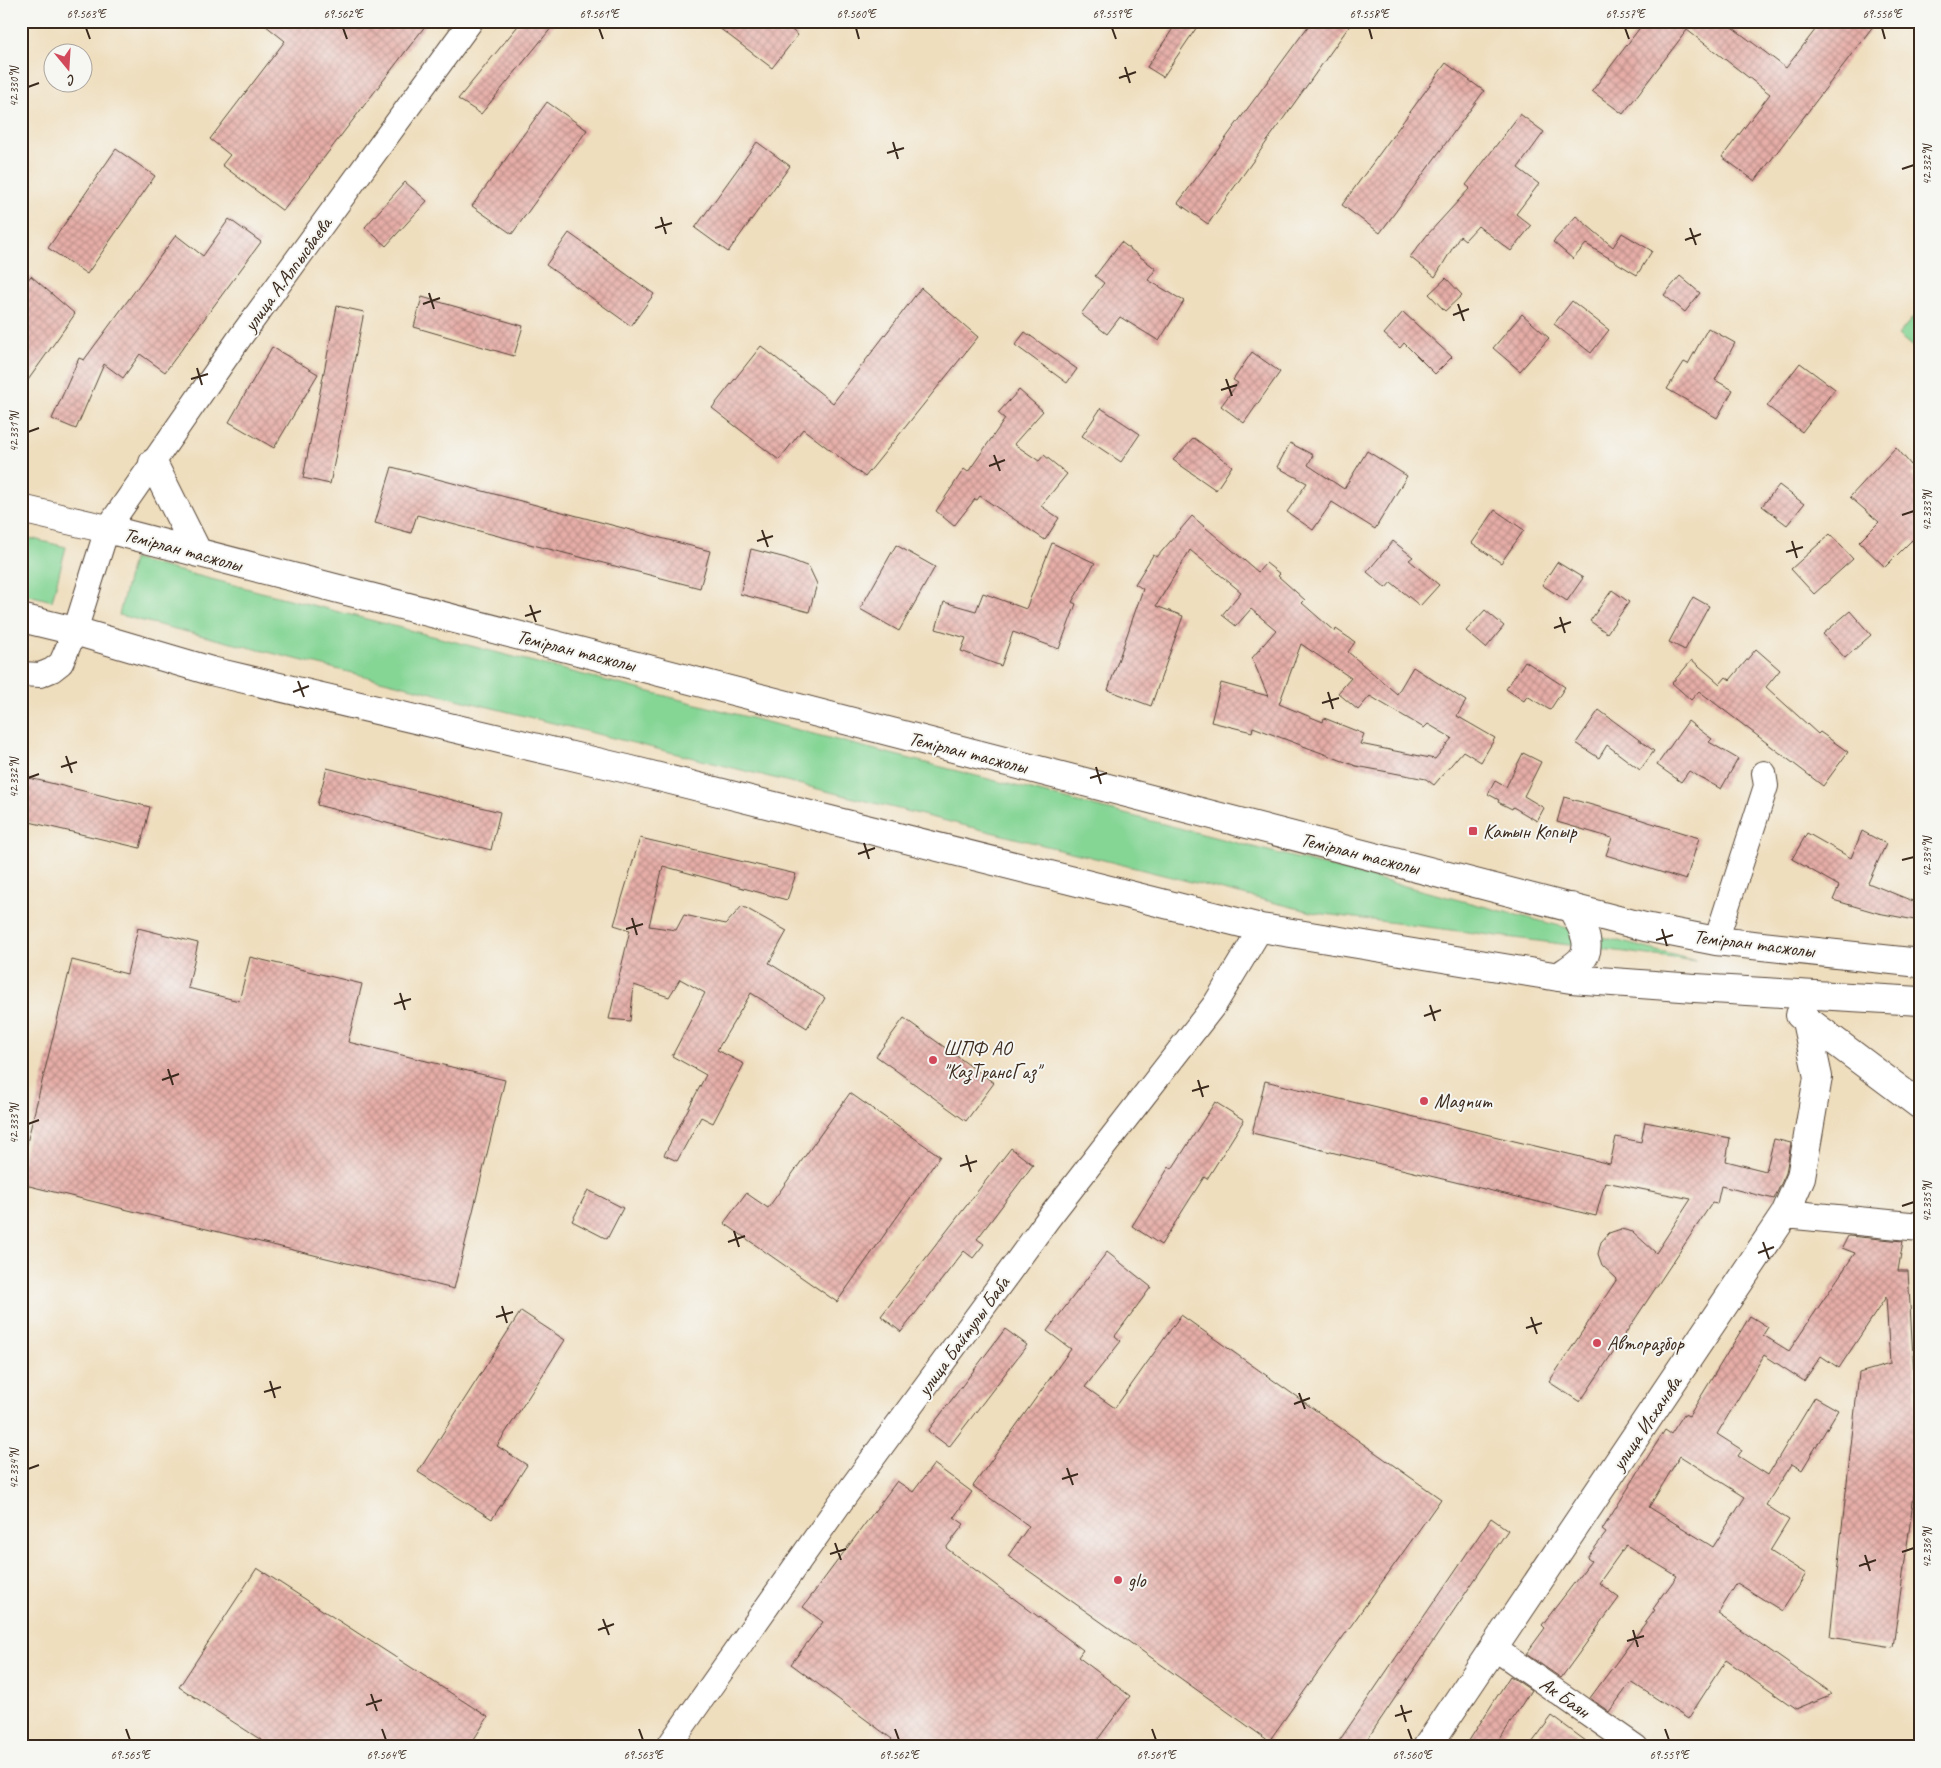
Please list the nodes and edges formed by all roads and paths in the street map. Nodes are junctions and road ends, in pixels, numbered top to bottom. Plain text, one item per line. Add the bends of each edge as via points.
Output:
1 (471, 21) edge
2 (153, 463) junction
3 (21, 509) edge
4 (107, 529) junction
5 (198, 553) junction
6 (21, 618) edge
7 (75, 630) junction
8 (21, 674) edge
9 (1764, 774) dead end
10 (1571, 908) junction
11 (1261, 928) junction
12 (1716, 941) junction
13 (1920, 963) edge
14 (1558, 977) junction
15 (1774, 993) junction
16 (1920, 1000) edge
17 (1806, 1021) junction
18 (1920, 1106) edge
19 (1785, 1214) junction
20 (1920, 1227) edge
21 (1494, 1648) junction
22 (668, 1747) edge
23 (1427, 1747) edge
24 (1636, 1747) edge

1 - 2 street, улица А.Алпысбаева via 241,336
2 - 4 street, улица А.Алпысбаева
2 - 5 main road
3 - 4 main road, Темірлан тасжолы
4 - 5 main road, Темірлан тасжолы
4 - 7 street, улица А.Алпысбаева
5 - 10 main road, Темірлан тасжолы
6 - 7 main road
7 - 8 street, улица А.Алпысбаева via 61,663 40,675
7 - 11 main road via 211,671 627,769
9 - 12 street via 1766,786
10 - 12 main road, Темірлан тасжолы
10 - 14 main road via 1582,928 1586,953
11 - 14 main road
11 - 22 street, улица Байтулы Баба via 1215,1004 1036,1235 840,1503
12 - 13 main road, Темірлан тасжолы
14 - 15 main road
15 - 16 main road
15 - 17 main road
17 - 18 main road
17 - 19 main road, улица Исханова via 1818,1077 1801,1177
19 - 20 main road
19 - 21 main road, улица Исханова
21 - 23 main road, улица Исханова
21 - 24 street, Ак Баян

